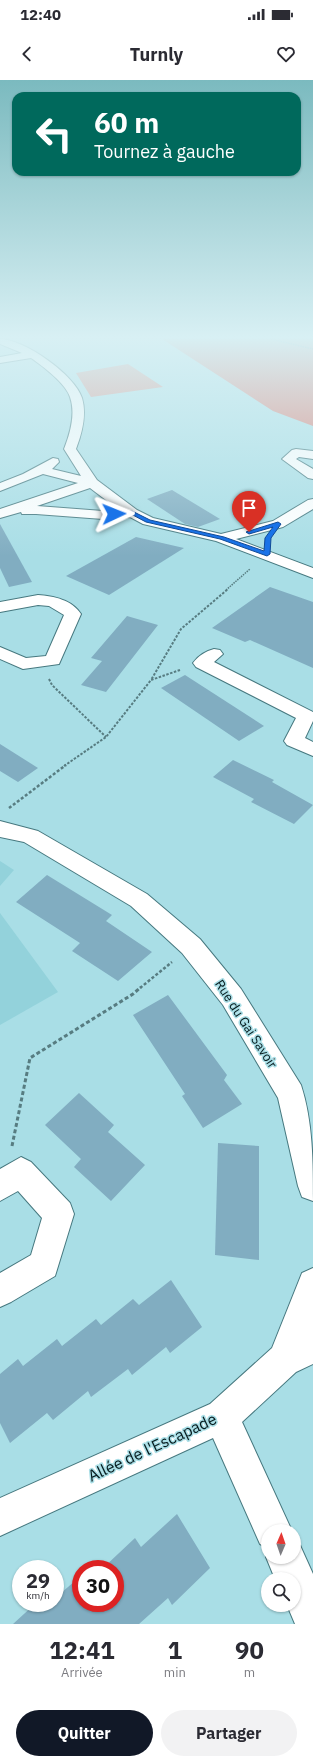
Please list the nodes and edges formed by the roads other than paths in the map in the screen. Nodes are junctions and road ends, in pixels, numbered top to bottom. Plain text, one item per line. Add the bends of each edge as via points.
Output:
1 (78, 411) edge
2 (70, 449) junction
3 (313, 454) edge
4 (42, 470) junction
5 (313, 474) edge
6 (92, 483) junction
7 (0, 487) edge
8 (313, 503) edge
9 (1, 513) edge
10 (132, 513) junction
11 (278, 524) junction
12 (221, 538) junction
13 (267, 554) junction
14 (313, 572) edge
15 (0, 607) edge
16 (0, 652) edge
17 (208, 658) road end
18 (309, 713) edge
19 (313, 750) edge
20 (1, 819) edge
21 (10, 1179) edge
22 (313, 1186) edge
23 (313, 1284) edge
24 (0, 1291) edge
25 (299, 1353) edge
26 (222, 1416) junction
27 (0, 1517) edge
28 (270, 1524) edge
29 (288, 1564) edge
30 (313, 1618) edge

1 - 2 street via 76,435
2 - 4 street
2 - 6 street
3 - 5 street via 296,453 288,460
4 - 6 street
4 - 7 street
6 - 9 street
6 - 10 street
8 - 11 street
9 - 10 street via 36,510 102,516
10 - 12 street via 148,521
11 - 12 street
11 - 13 street via 268,538
12 - 13 street
13 - 14 street
15 - 16 street via 38,600 53,601 73,614 53,660 23,664
17 - 18 street
18 - 19 street via 294,741
20 - 22 street, Rue du Gai Savoir via 139,900 191,946 232,997 290,1094
21 - 24 street via 59,1214 44,1265
23 - 25 street
25 - 26 street, Allée de l'Escapade
26 - 27 street, Allée de l'Escapade
26 - 28 street
29 - 30 street

